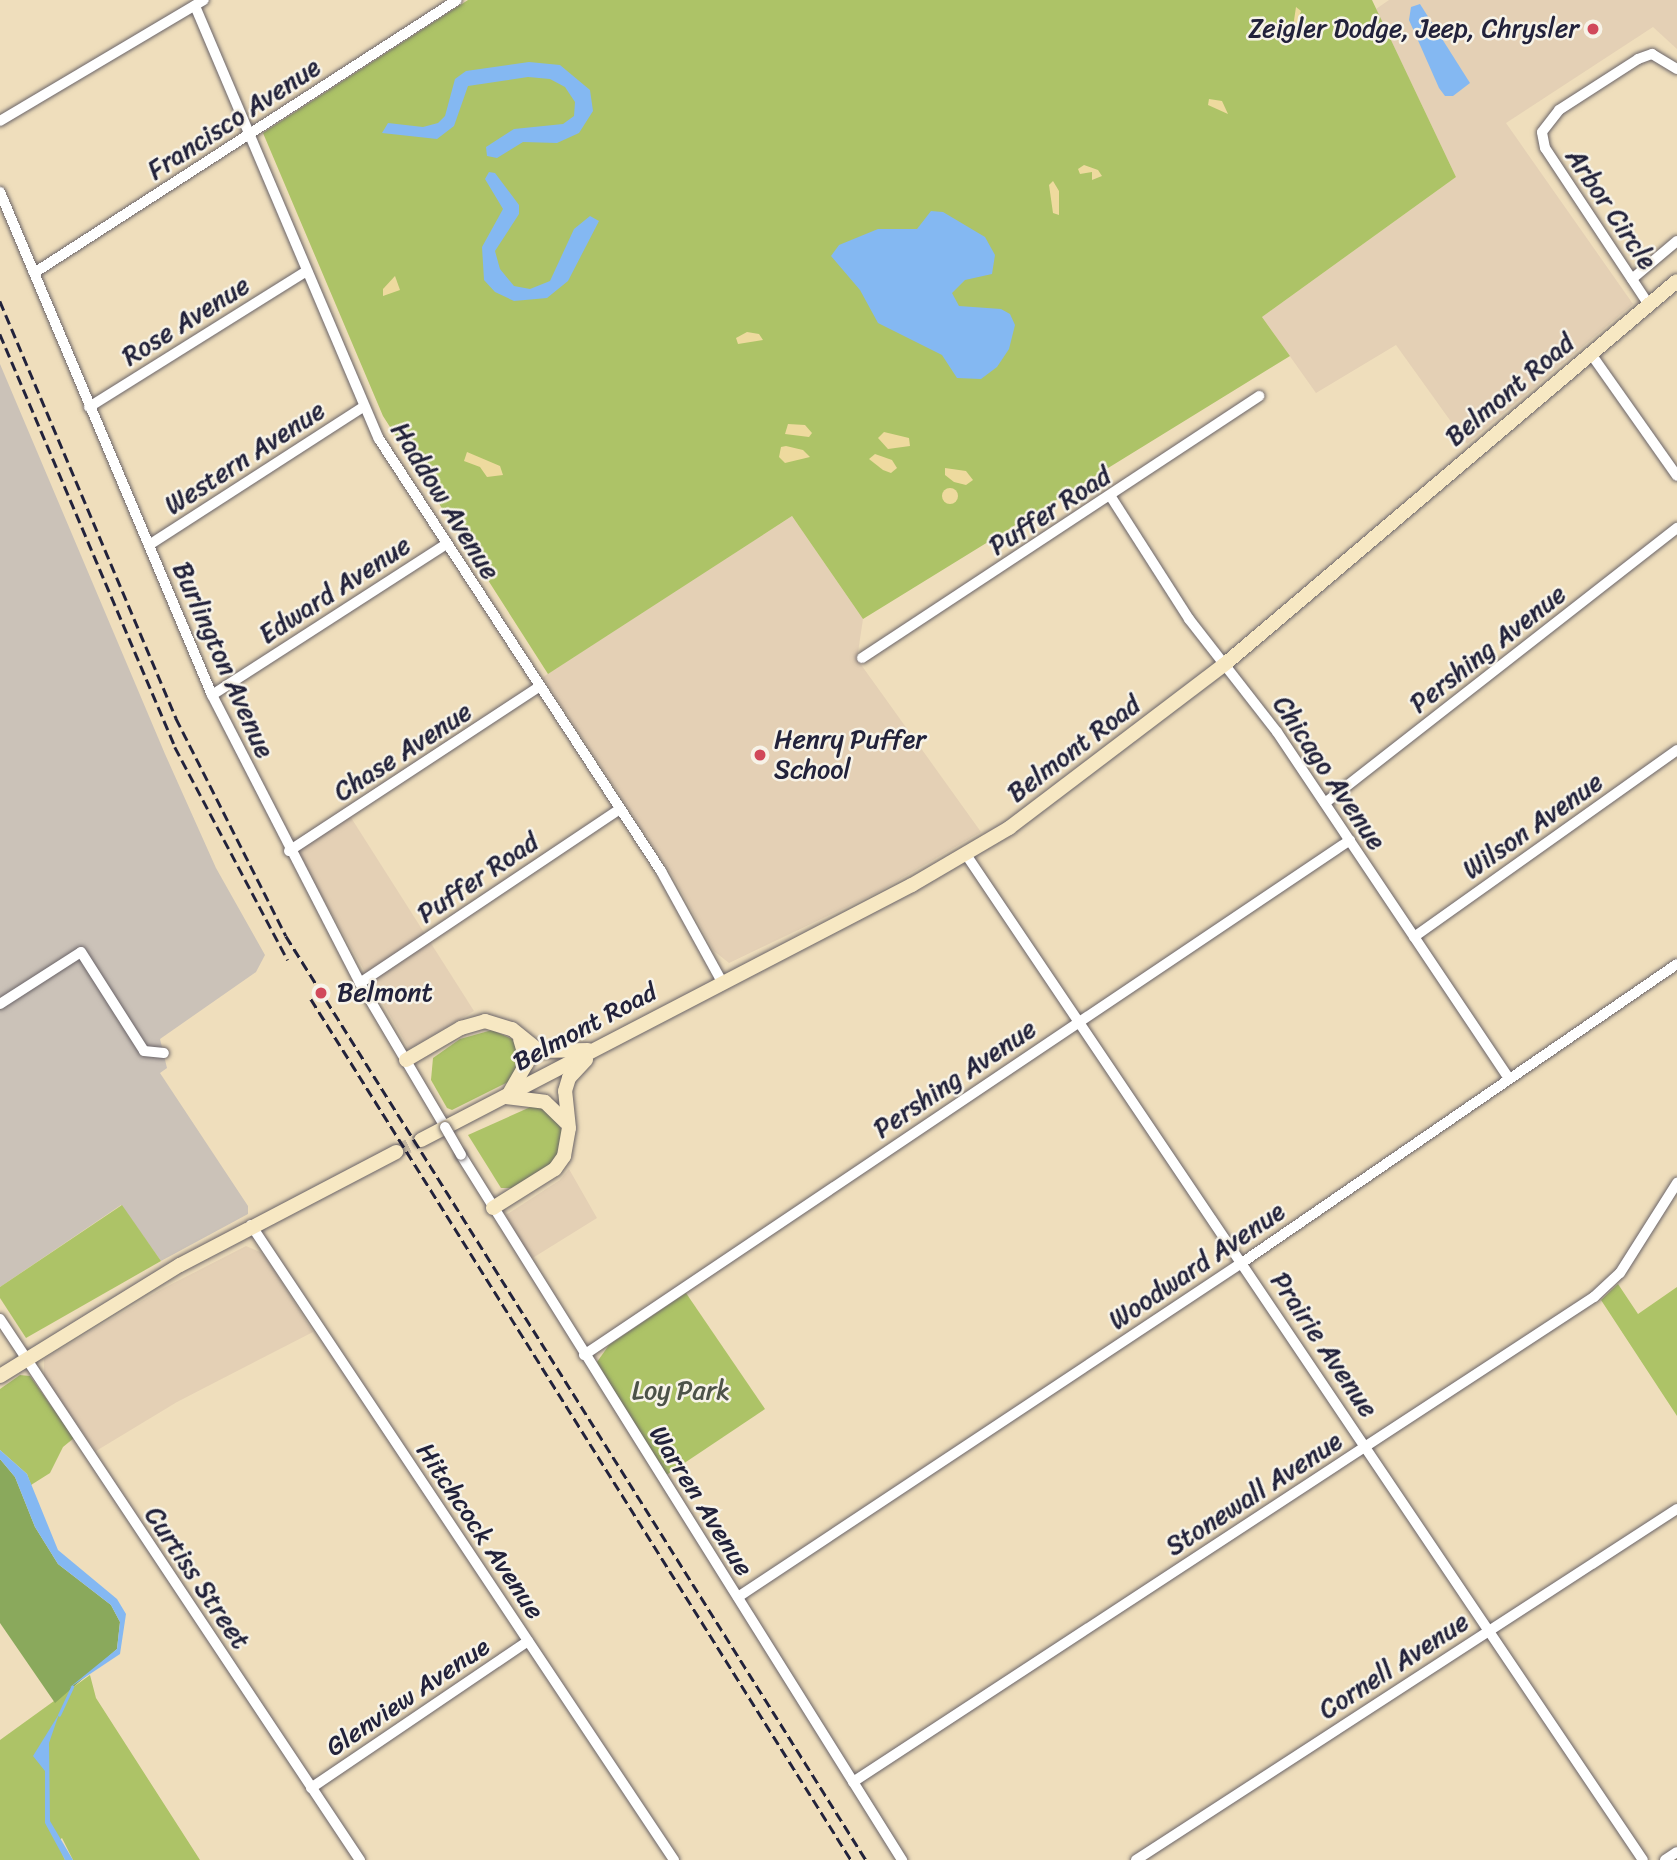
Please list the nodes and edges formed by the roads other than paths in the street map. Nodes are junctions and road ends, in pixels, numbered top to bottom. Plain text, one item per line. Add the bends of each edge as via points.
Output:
1 (457, 0) edge
2 (199, 3) edge
3 (1677, 69) edge
4 (0, 121) edge
5 (249, 138) junction
6 (0, 192) edge
7 (1677, 241) edge
8 (304, 272) junction
9 (34, 273) junction
10 (1632, 279) junction
11 (1677, 281) edge
12 (1649, 304) junction
13 (1591, 354) junction
14 (1260, 396) dead end
15 (89, 407) junction
16 (363, 407) junction
17 (1677, 475) edge
18 (1111, 496) junction
19 (1677, 528) edge
20 (446, 544) junction
21 (149, 545) junction
22 (862, 658) dead end
23 (1225, 664) junction
24 (539, 687) junction
25 (212, 695) junction
26 (1677, 750) edge
27 (1325, 803) junction
28 (620, 809) junction
29 (1350, 840) junction
30 (289, 850) junction
31 (967, 856) junction
32 (1414, 937) junction
33 (1677, 964) edge
34 (360, 983) junction
35 (723, 984) junction
36 (0, 1004) edge
37 (1079, 1021) junction
38 (518, 1035) junction
39 (596, 1049) junction
40 (164, 1053) dead end
41 (406, 1060) junction
42 (1508, 1077) junction
43 (506, 1097) junction
44 (567, 1123) junction
45 (445, 1127) joint
46 (421, 1140) tunnel mouth
47 (396, 1152) tunnel mouth
48 (1677, 1183) edge
49 (493, 1208) junction
50 (251, 1225) junction
51 (1243, 1262) junction
52 (0, 1319) edge
53 (584, 1354) junction
54 (27, 1359) junction
55 (0, 1376) edge
56 (1366, 1446) junction
57 (1677, 1509) edge
58 (738, 1597) junction
59 (1489, 1629) junction
60 (528, 1641) junction
61 (853, 1782) junction
62 (312, 1788) junction
63 (1677, 1852) edge
64 (360, 1860) edge
65 (674, 1860) edge
66 (902, 1860) edge
67 (1136, 1860) edge
68 (1643, 1860) edge
69 (1665, 1860) edge

1 - 5 street, Francisco Avenue
2 - 4 street
2 - 5 street, Haddow Avenue
3 - 10 street, Arbor Circle via 1653,54 1638,59 1559,110 1542,132 1545,148
5 - 8 street, Haddow Avenue
5 - 9 street, Francisco Avenue
6 - 9 street, Burlington Avenue
7 - 10 street
8 - 15 street, Rose Avenue
8 - 16 street, Haddow Avenue
9 - 15 street, Burlington Avenue
10 - 12 street, Arbor Circle
11 - 12 main road, Belmont Road
12 - 13 main road, Belmont Road
13 - 17 street
13 - 23 main road, Belmont Road
14 - 18 street, Puffer Road
15 - 21 street, Burlington Avenue
16 - 20 street, Haddow Avenue
16 - 21 street, Western Avenue
18 - 22 street, Puffer Road
18 - 23 street, Chicago Avenue via 1189,619
19 - 27 street, Pershing Avenue
20 - 24 street, Haddow Avenue
20 - 25 street, Edward Avenue
21 - 25 street, Burlington Avenue
23 - 27 street, Chicago Avenue
23 - 31 main road, Belmont Road via 1062,792
24 - 28 street, Haddow Avenue
24 - 30 street, Chase Avenue
25 - 30 street, Burlington Avenue
26 - 32 street, Wilson Avenue
27 - 29 street, Chicago Avenue
28 - 34 street, Puffer Road
28 - 35 street, Haddow Avenue via 661,871
29 - 32 street, Chicago Avenue
29 - 37 street, Pershing Avenue
30 - 34 street, Burlington Avenue
31 - 35 main road, Belmont Road
31 - 37 street, Prairie Avenue
32 - 42 street, Chicago Avenue
33 - 42 street, Woodward Avenue
34 - 41 street, Burlington Avenue
35 - 39 main road, Belmont Road
36 - 40 street via 81,952 144,1051
37 - 51 street, Prairie Avenue
37 - 53 street, Pershing Avenue
38 - 39 main road via 549,1054
38 - 41 main road via 498,1023 477,1022
38 - 43 main road via 527,1063
39 - 43 main road, Belmont Road
39 - 44 main road via 567,1084
41 - 45 street, Burlington Avenue
42 - 51 street, Woodward Avenue
43 - 44 main road via 545,1102
43 - 46 main road, Belmont Road
44 - 49 main road via 569,1143 555,1169
45 - 49 street, Warren Avenue, bridge
47 - 50 main road
48 - 56 street, Stonewall Avenue via 1608,1286
49 - 53 street, Warren Avenue
50 - 54 main road
50 - 60 street, Hitchcock Avenue
51 - 56 street, Prairie Avenue
51 - 58 street, Woodward Avenue
52 - 54 street, Curtiss Street
53 - 58 street, Warren Avenue
54 - 55 main road
54 - 62 street, Curtiss Street
56 - 59 street, Prairie Avenue
56 - 61 street, Stonewall Avenue
57 - 59 street, Cornell Avenue
58 - 61 street, Warren Avenue
59 - 67 street, Cornell Avenue
59 - 68 street, Prairie Avenue
60 - 62 street, Glenview Avenue
60 - 65 street, Hitchcock Avenue
61 - 66 street, Warren Avenue
62 - 64 street, Curtiss Street
63 - 69 street

